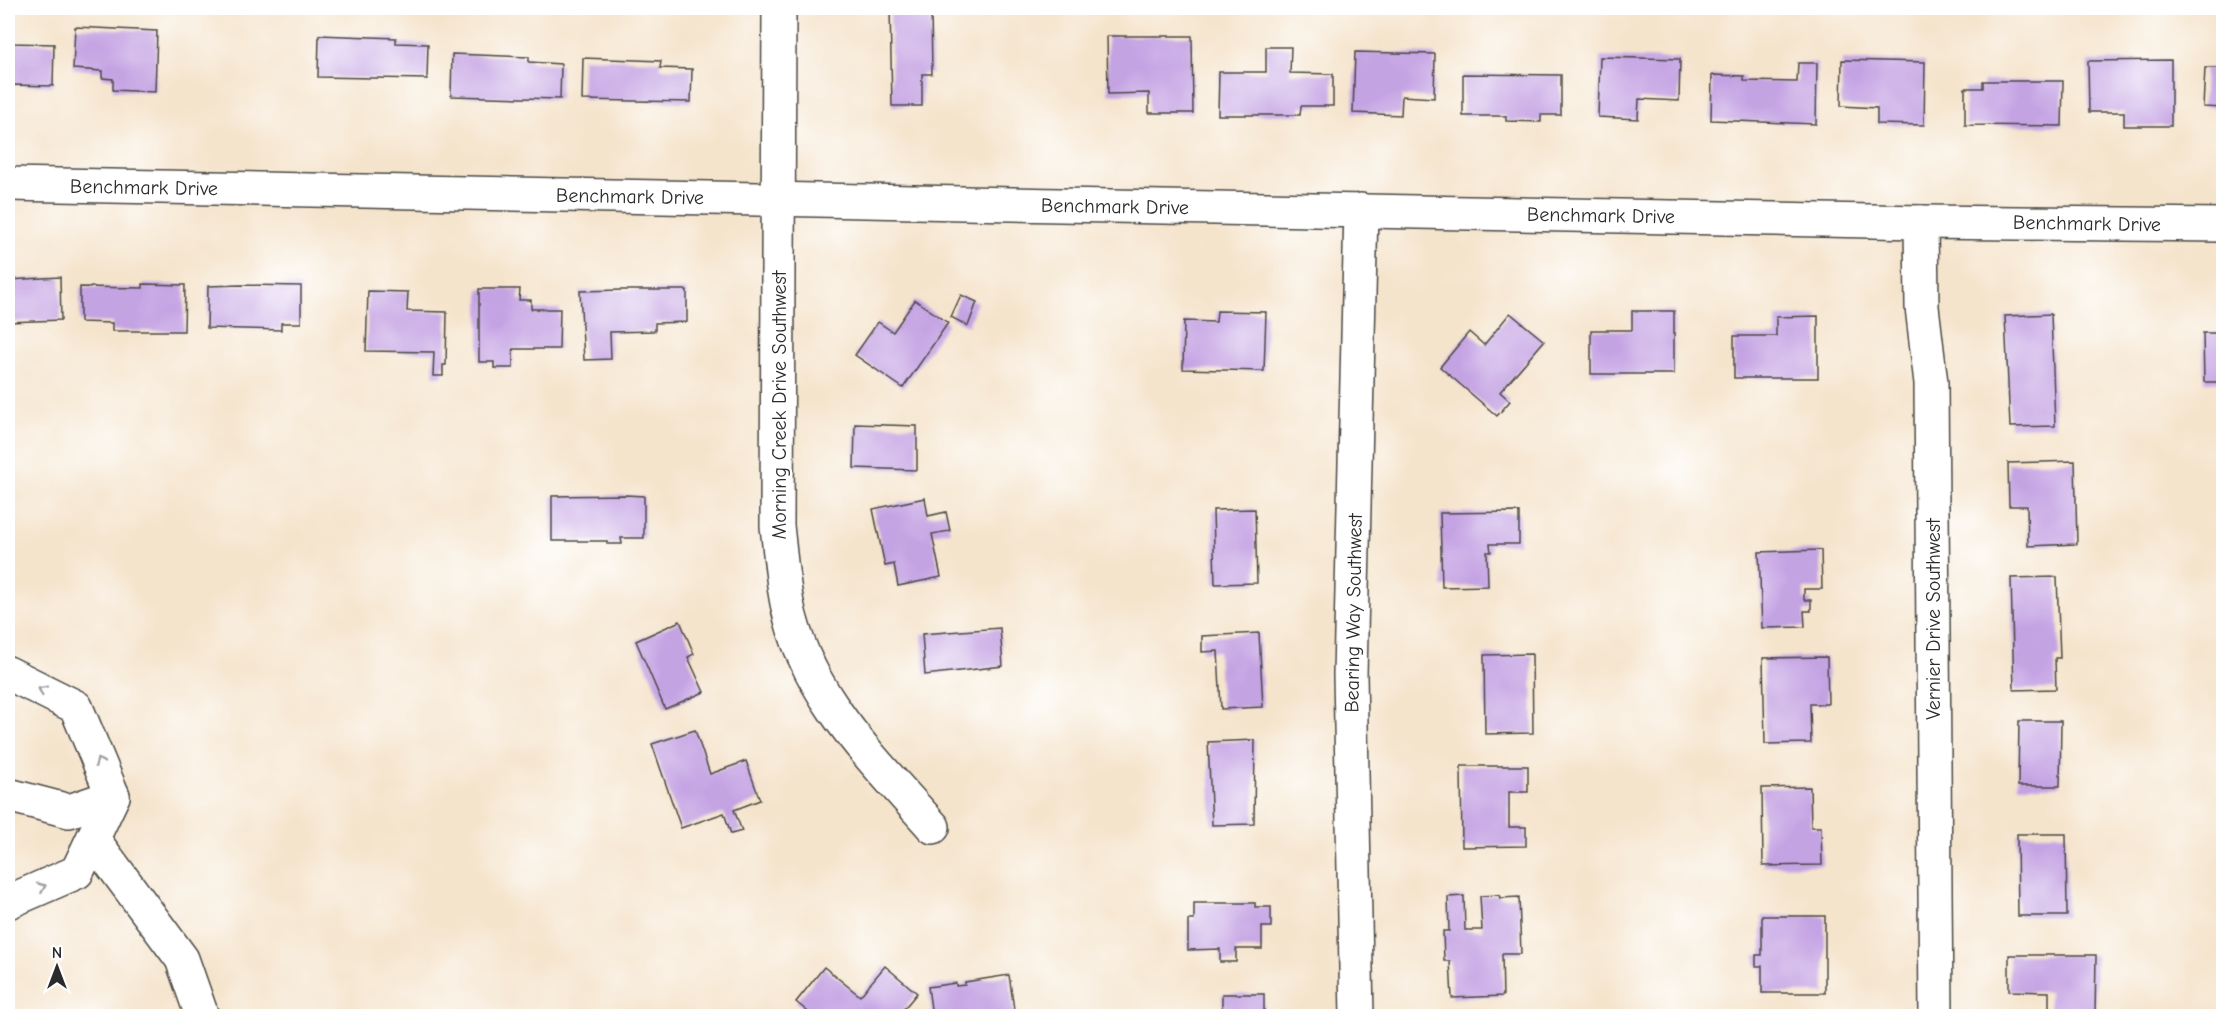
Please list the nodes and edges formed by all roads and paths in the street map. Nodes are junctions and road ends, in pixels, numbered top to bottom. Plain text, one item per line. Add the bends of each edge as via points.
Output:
1 (779, 8) edge
2 (8, 184) edge
3 (778, 199) junction
4 (1361, 210) junction
5 (1921, 222) junction
6 (2223, 225) edge
7 (8, 673) edge
8 (8, 795) edge
9 (113, 796) junction
10 (933, 827) dead end
11 (93, 839) junction
12 (8, 902) edge
13 (202, 1017) edge
14 (1357, 1017) edge
15 (1936, 1017) edge

1 - 3 street, Morning Creek Drive Southwest
2 - 3 street, Benchmark Drive
3 - 4 street, Benchmark Drive
3 - 10 street, Morning Creek Drive Southwest via 777,526 787,605 807,663 833,711
4 - 5 street, Benchmark Drive
4 - 14 street, Bearing Way Southwest via 1350,675
5 - 6 street, Benchmark Drive
5 - 15 street, Vernier Drive Southwest via 1922,307 1931,384
9 -> 7 street via 76,707
8 - 9 street via 69,812
9 - 11 street
12 -> 11 street via 77,872
11 - 13 street via 182,959

